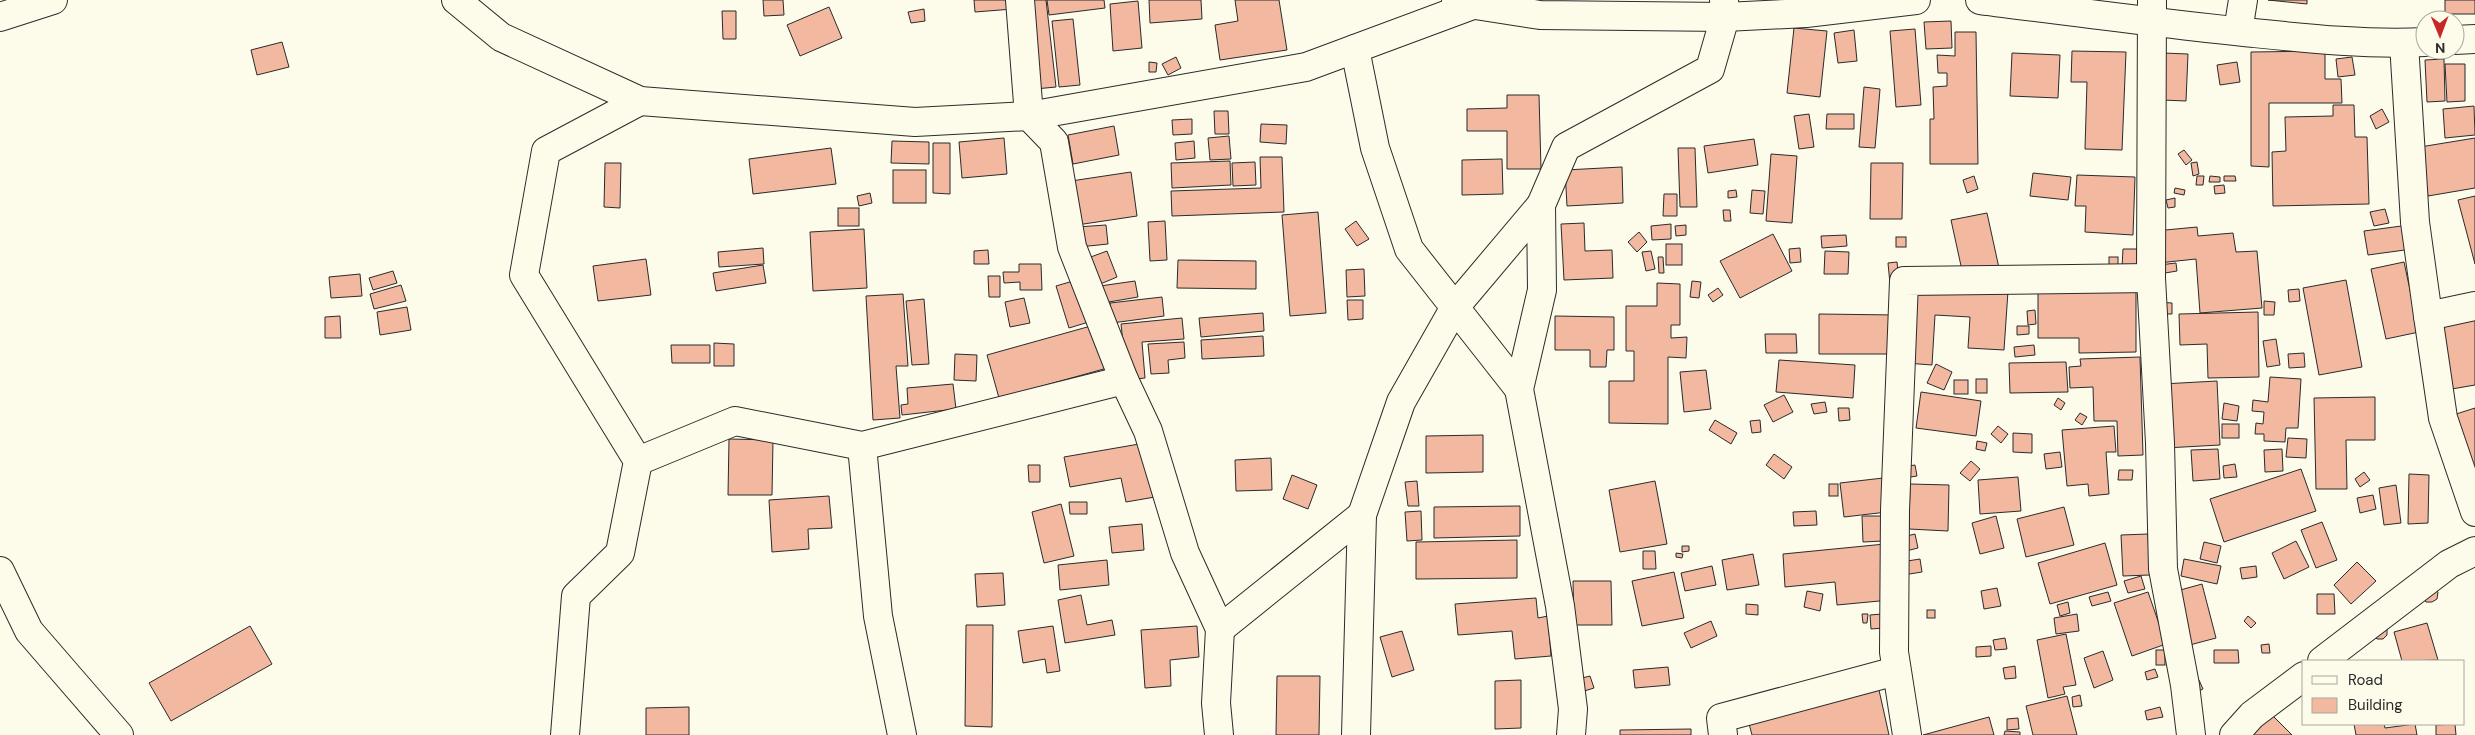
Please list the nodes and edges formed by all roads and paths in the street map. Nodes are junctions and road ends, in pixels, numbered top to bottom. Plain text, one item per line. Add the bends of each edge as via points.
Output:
1 (52, 0) edge
2 (456, 0) edge
3 (1020, 0) edge
4 (1447, 0) edge
5 (1916, 0) edge
6 (1980, 0) edge
7 (2243, 0) edge
8 (1474, 5) junction
9 (1725, 9) edge
10 (2152, 11) edge
11 (0, 17) edge
12 (2238, 32) junction
13 (2415, 42) edge
14 (1355, 49) junction
15 (2415, 60) edge
16 (640, 101) junction
17 (1029, 116) junction
18 (1541, 206) junction
19 (2151, 278) junction
20 (2475, 306) edge
21 (1455, 307) junction
22 (2428, 316) junction
23 (1124, 380) junction
24 (1519, 388) junction
25 (862, 446) junction
26 (638, 461) junction
27 (2475, 512) edge
28 (1362, 515) junction
29 (2475, 551) edge
30 (0, 571) edge
31 (1220, 629) junction
32 (2323, 660) edge
33 (1896, 671) junction
34 (2302, 678) edge
35 (119, 735) edge
36 (565, 735) edge
37 (902, 735) edge
38 (1219, 735) edge
39 (1356, 735) edge
40 (1571, 735) edge
41 (1723, 735) edge
42 (1907, 735) edge
43 (2191, 735) edge
44 (2234, 735) edge

1 - 11 street
2 - 16 street via 501,37
3 - 17 street
4 - 8 street
5 - 9 street via 1806,14
6 - 10 street
7 - 12 street
8 - 9 street via 1540,15
8 - 14 street
9 - 18 street via 1710,69 1566,147
10 - 12 street
10 - 19 street
12 - 13 street
14 - 17 street via 1306,68
14 - 21 street via 1375,148 1409,250
15 - 22 street via 2415,222
16 - 17 street via 915,122
16 - 26 street via 546,152 524,275
17 - 23 street via 1054,142 1072,247
18 - 21 street
18 - 24 street via 1542,290
19 - 33 street via 1904,282 1895,510
19 - 43 street via 2163,569
20 - 22 street
21 - 24 street
21 - 28 street via 1401,402
22 - 27 street via 2443,418
23 - 25 street
23 - 31 street via 1148,431 1185,553
24 - 40 street via 1560,606 1573,709
25 - 26 street via 734,421
25 - 37 street via 878,616
26 - 36 street via 620,553 576,596
28 - 31 street
28 - 39 street
29 - 32 street via 2450,564
30 - 35 street via 29,631
31 - 38 street via 1216,704
33 - 41 street via 1721,718
33 - 42 street
34 - 44 street via 2252,715

